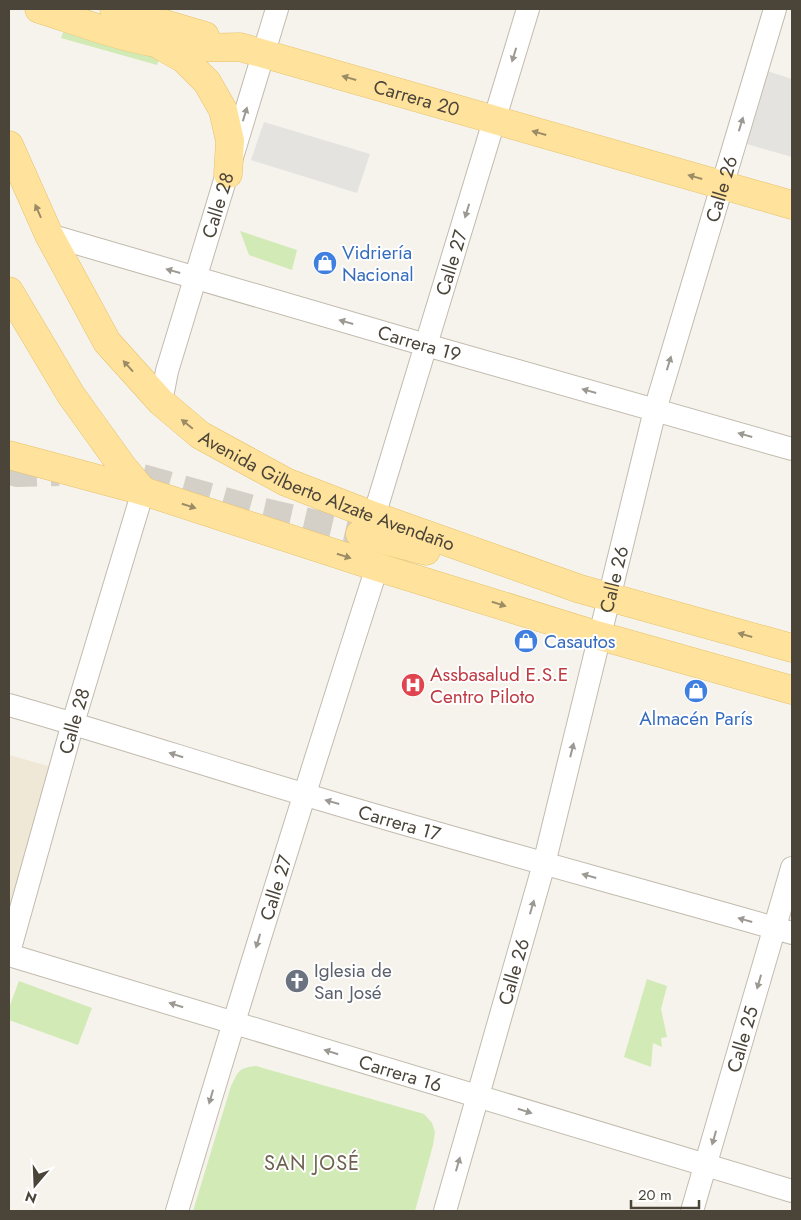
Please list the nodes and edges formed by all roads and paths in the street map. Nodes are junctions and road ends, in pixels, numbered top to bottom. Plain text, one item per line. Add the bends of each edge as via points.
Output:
1 (38, 9) edge
2 (114, 9) edge
3 (277, 9) edge
4 (528, 9) edge
5 (775, 9) edge
6 (156, 43) junction
7 (251, 51) junction
8 (494, 120) junction
9 (9, 145) edge
10 (228, 174) junction
11 (722, 185) junction
12 (792, 205) edge
13 (49, 235) junction
14 (196, 278) junction
15 (9, 291) edge
16 (426, 345) junction
17 (161, 402) junction
18 (655, 410) junction
19 (792, 448) edge
20 (9, 455) edge
21 (143, 491) junction
22 (367, 525) junction
23 (377, 567) junction
24 (609, 597) junction
25 (600, 636) junction
26 (792, 648) edge
27 (792, 690) edge
28 (9, 705) edge
29 (73, 723) junction
30 (304, 794) junction
31 (544, 864) junction
32 (792, 868) edge
33 (783, 930) edge
34 (9, 953) edge
35 (233, 1023) junction
36 (478, 1097) junction
37 (706, 1165) junction
38 (792, 1191) edge
39 (178, 1211) edge
40 (445, 1211) edge
41 (692, 1211) edge

1 - 6 main road, Carrera 20
2 - 7 main road
3 - 7 street, Calle 28
4 -> 8 street, Calle 27
11 -> 5 street, Calle 26
6 - 7 main road, Carrera 20
6 - 10 main road via 184,59 207,82 223,110 230,142
8 -> 7 main road, Carrera 20
10 -> 7 street, Calle 28
11 -> 8 main road, Carrera 20
8 -> 16 street, Calle 27
13 -> 9 main road, Avenida Gilberto Alzate Avendaño
10 - 14 street, Calle 28
11 - 12 main road, Carrera 20
18 -> 11 street, Calle 26
14 -> 13 street, Carrera 19
17 -> 13 main road, Avenida Gilberto Alzate Avendaño via 107,342
16 -> 14 street, Carrera 19
14 - 17 street, Calle 28 via 167,371
15 - 21 main road via 71,396
18 -> 16 street, Carrera 19
16 - 22 street, Calle 27
22 -> 17 main road, Avenida Gilberto Alzate Avendaño via 200,435
19 -> 18 street, Carrera 19
18 - 24 street, Calle 26
20 - 21 main road
21 -> 23 main road
21 - 29 street, Calle 28
22 - 24 main road, Avenida Gilberto Alzate Avendaño
23 -> 25 main road
23 - 30 street, Calle 27
24 - 25 street, Calle 26
26 -> 24 main road, Avenida Gilberto Alzate Avendaño
25 - 27 main road
31 -> 25 street, Calle 26
28 - 29 street, Carrera 17
30 -> 29 street, Carrera 17
29 - 34 street, Calle 28
31 -> 30 street, Carrera 17
30 -> 35 street, Calle 27
33 -> 31 street, Carrera 17
36 -> 31 street, Calle 26
32 - 33 street, Calle 25
33 -> 37 street, Calle 25
35 -> 34 street, Carrera 16
36 -> 35 street, Carrera 16
35 -> 39 street, Calle 27
36 -> 37 street, Carrera 16
40 -> 36 street, Calle 26
37 - 38 street, Carrera 16
37 - 41 street, Calle 25

